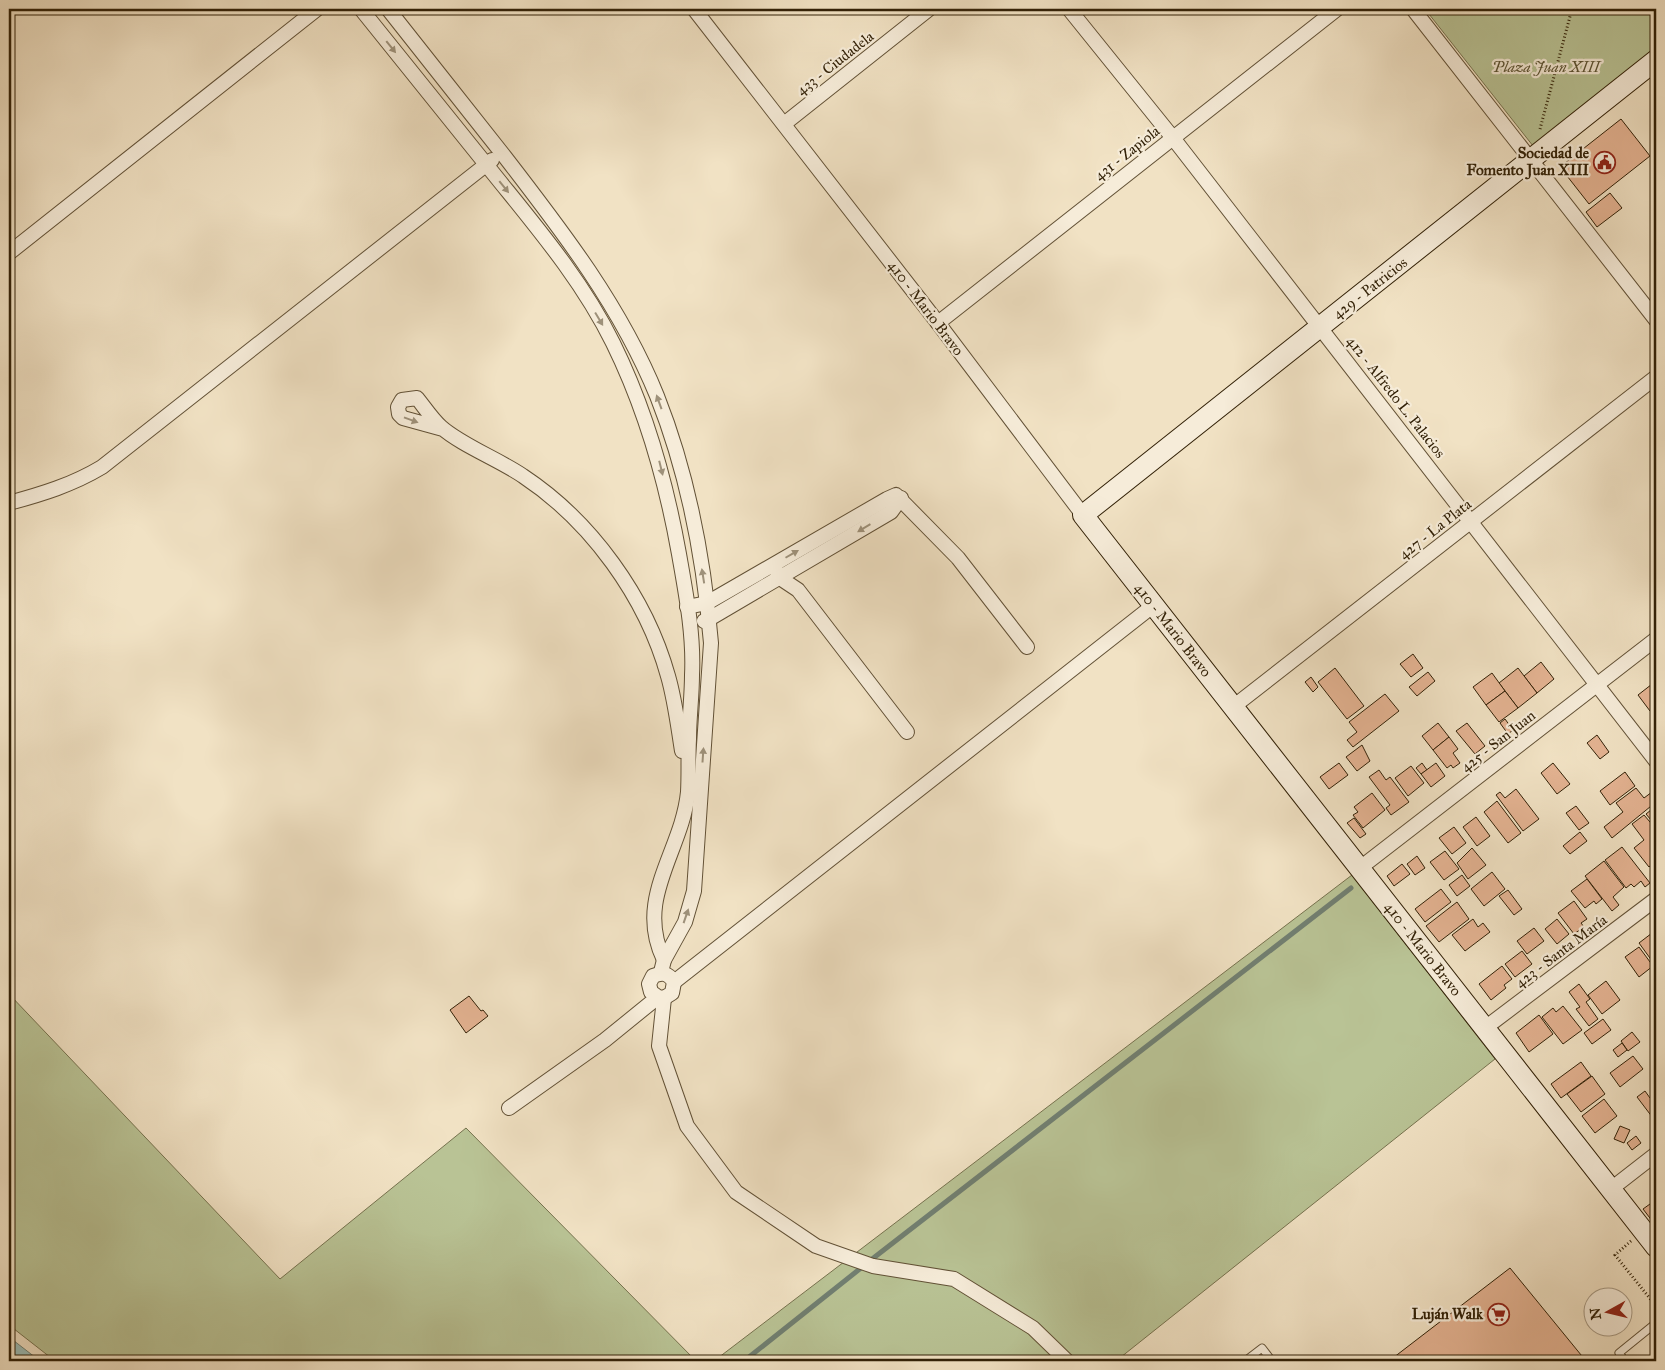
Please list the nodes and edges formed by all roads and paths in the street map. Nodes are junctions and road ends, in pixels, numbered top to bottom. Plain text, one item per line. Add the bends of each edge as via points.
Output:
1 (317, 9) edge
2 (361, 9) edge
3 (388, 9) edge
4 (694, 9) edge
5 (930, 9) edge
6 (1069, 9) edge
7 (1337, 9) edge
8 (1413, 9) edge
9 (1572, 9) edge
10 (1656, 60) edge
11 (784, 124) junction
12 (1539, 132) dead end
13 (1173, 138) junction
14 (501, 153) junction
15 (1532, 160) junction
16 (486, 165) junction
17 (9, 253) edge
18 (1656, 320) edge
19 (938, 323) junction
20 (1320, 327) junction
21 (1656, 377) edge
22 (442, 429) dead end
23 (902, 498) junction
24 (9, 503) edge
25 (1083, 515) junction
26 (1472, 521) junction
27 (773, 565) junction
28 (780, 578) junction
29 (707, 603) junction
30 (1154, 605) junction
31 (687, 607) junction
32 (709, 620) junction
33 (689, 624) junction
34 (1656, 639) edge
35 (1026, 647) dead end
36 (1598, 684) junction
37 (1234, 707) junction
38 (907, 732) dead end
39 (1656, 761) edge
40 (694, 795) junction
41 (1360, 868) junction
42 (1656, 899) edge
43 (663, 966) junction
44 (674, 982) junction
45 (661, 998) junction
46 (1485, 1028) junction
47 (508, 1108) dead end
48 (1656, 1154) edge
49 (1611, 1188) junction
50 (1656, 1247) edge
51 (1615, 1255) dead end
52 (1656, 1306) edge
53 (1656, 1323) edge
54 (1067, 1361) edge
55 (1245, 1361) edge
56 (1272, 1361) edge
57 (1625, 1361) edge

1 - 17 street
2 -> 16 street
3 - 14 street
4 - 11 street, 410 - Mario Bravo
5 - 11 street, 433 - Ciudadela
6 - 13 street, 412 - Alfredo L. Palacios
7 - 13 street, 431 - Zapiola
8 - 15 street
9 - 12 path
10 - 15 street, 429 - Patricios
11 - 19 street, 410 - Mario Bravo
13 - 19 street, 431 - Zapiola
13 - 20 street, 412 - Alfredo L. Palacios
14 - 16 street
29 -> 14 street via 695,528 679,461 657,395 590,270
15 - 18 street
15 - 20 street, 429 - Patricios
16 - 24 street via 102,466 78,481
16 -> 31 street via 553,248 613,341 660,463
19 - 25 street, 410 - Mario Bravo
20 - 25 street, 429 - Patricios
20 - 26 street, 412 - Alfredo L. Palacios
21 - 26 street, 427 - La Plata
22 - 40 street via 523,476 556,500 615,567 654,638 667,675
27 -> 23 street via 887,499 896,495
23 -> 28 street via 891,512
23 - 35 street via 958,558
25 - 30 street, 410 - Mario Bravo
26 - 36 street, 412 - Alfredo L. Palacios
26 - 37 street, 427 - La Plata
27 - 28 street
27 - 29 street
28 - 32 street
28 - 38 street via 798,590
29 - 31 street
29 - 32 street
30 - 37 street, 410 - Mario Bravo
30 - 44 street
31 - 33 street
32 - 33 street
40 -> 32 street via 711,643
33 - 40 street
34 - 36 street, 425 - San Juan
36 - 39 street, 412 - Alfredo L. Palacios
36 - 41 street, 425 - San Juan
37 - 41 street, 410 - Mario Bravo
43 -> 40 street via 685,922 694,891
40 - 43 street via 655,899 653,921
41 - 46 street, 410 - Mario Bravo
42 - 46 street, 423 - Santa María
43 - 44 street
43 - 45 street via 649,984 651,992
44 - 45 street via 672,993
45 - 47 street
45 - 54 street via 659,1046 687,1126 736,1192 816,1246 867,1264 954,1279 1033,1328
46 - 49 street, 410 - Mario Bravo
48 - 49 street
49 - 50 street, 410 - Mario Bravo
51 - 52 path
53 - 57 lane via 1619,1353
55 - 56 lane via 1262,1348

